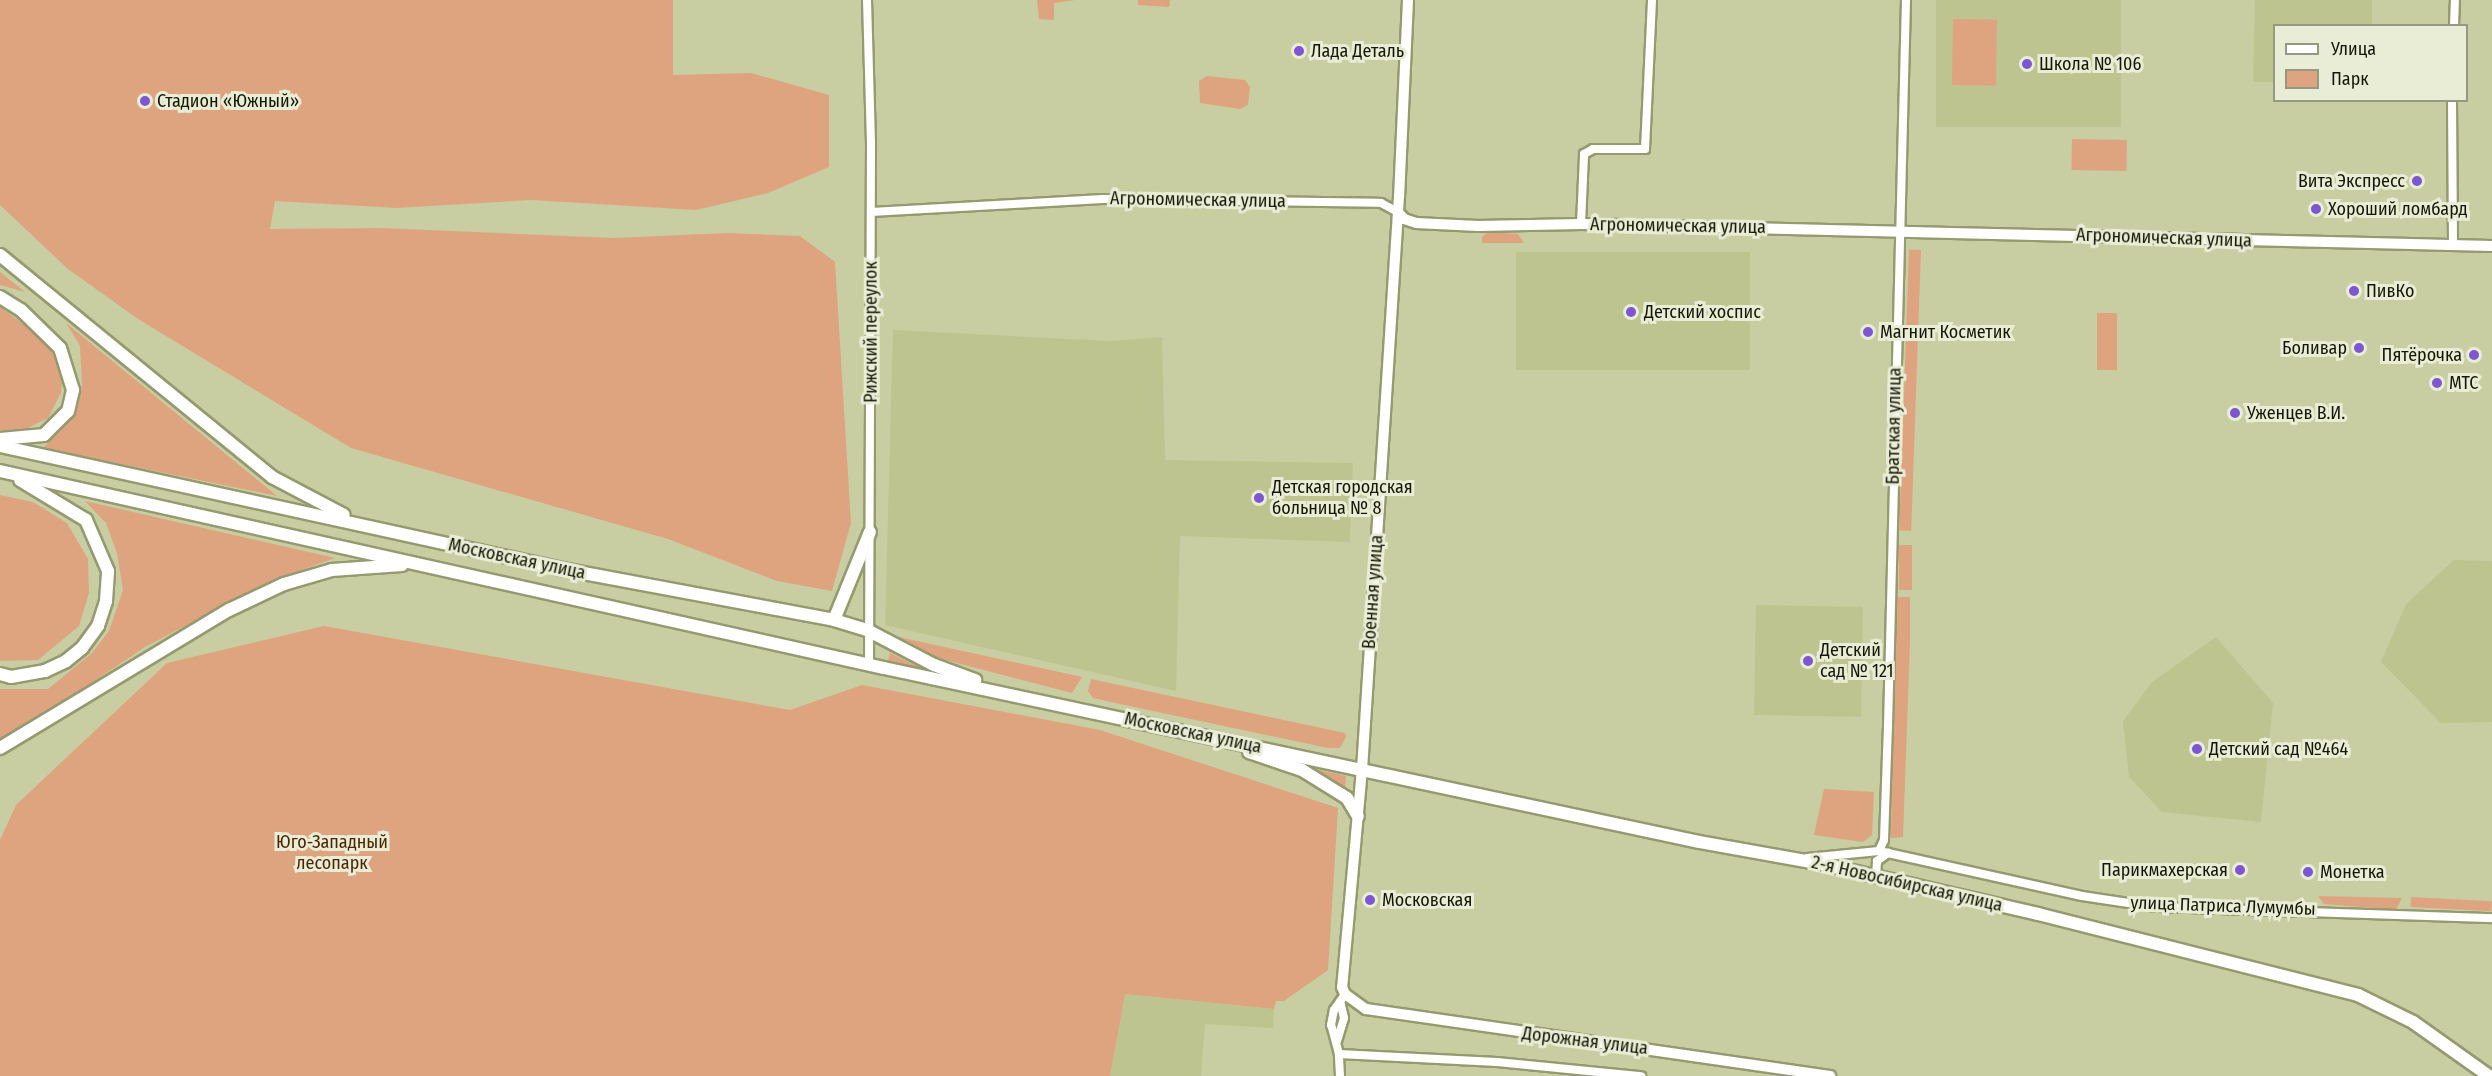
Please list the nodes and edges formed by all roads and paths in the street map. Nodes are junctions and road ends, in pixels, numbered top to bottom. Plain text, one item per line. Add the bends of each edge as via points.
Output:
1 (867, 0) edge
2 (1408, 0) edge
3 (1652, 0) edge
4 (1906, 0) edge
5 (2455, 0) edge
6 (2454, 24) edge
7 (2452, 102) edge
8 (871, 212) junction
9 (1398, 212) junction
10 (1581, 224) junction
11 (1900, 232) junction
12 (2453, 246) junction
13 (2492, 246) edge
14 (0, 255) edge
15 (0, 297) edge
16 (0, 439) edge
17 (0, 446) edge
18 (3, 472) edge
19 (367, 525) junction
20 (870, 532) junction
21 (415, 564) junction
22 (834, 620) junction
23 (869, 631) junction
24 (868, 664) junction
25 (0, 674) edge
26 (1024, 697) junction
27 (1236, 742) junction
28 (0, 748) edge
29 (1362, 769) junction
30 (1358, 816) junction
31 (1879, 851) junction
32 (1888, 853) junction
33 (1796, 859) junction
34 (1876, 876) junction
35 (2492, 918) edge
36 (1342, 998) junction
37 (1337, 1041) junction
38 (1339, 1054) junction
39 (1631, 1075) edge
40 (1340, 1076) edge
41 (1641, 1076) edge
42 (1830, 1076) edge
43 (2489, 1076) edge

1 - 8 street, Рижский переулок
2 - 9 street, Военная улица
3 - 10 street via 1645,149 1593,149 1584,154
4 - 11 street, Братская улица
5 - 6 street
7 - 12 street
8 - 9 street, Агрономическая улица via 1094,199 1381,203
8 - 20 street, Рижский переулок
9 - 10 street, Агрономическая улица via 1416,223
9 - 29 street, Военная улица
10 - 11 street, Агрономическая улица
11 - 12 street, Агрономическая улица
11 - 31 street, Братская улица via 1886,783 1884,840
12 - 13 street, Агрономическая улица
14 - 19 main road via 272,477 310,500
15 - 16 main road via 60,348 73,390 68,411 44,435
17 - 19 main road, Московская улица
18 - 21 main road, Московская улица
18 - 25 main road via 86,520 108,571 106,601 98,626 82,648 45,671 11,677
19 - 22 main road, Московская улица via 663,590
20 - 22 main road
20 - 23 street, Рижский переулок
21 - 24 main road, Московская улица
21 - 28 main road via 332,570 285,584 219,615
22 - 23 main road, Московская улица
23 - 24 street, Рижский переулок
23 - 26 main road, Московская улица via 934,665
24 - 26 main road, Московская улица
26 - 27 main road, Московская улица
27 - 29 main road, Московская улица
27 - 30 main road via 1247,751 1302,770 1347,798
29 - 30 street, Военная улица
29 - 33 main road, 2-я Новосибирская улица via 1699,842
30 - 36 street, Военная улица
31 - 32 street, улица Патриса Лумумбы
31 - 33 street, улица Патриса Лумумбы
32 - 34 street via 1877,861
32 - 35 street, улица Патриса Лумумбы via 2082,896 2156,907
33 - 34 main road, 2-я Новосибирская улица
34 - 43 main road, 2-я Новосибирская улица via 2336,988 2391,1009
36 - 37 street, Военная улица via 1344,1024
36 - 37 street, Военная улица via 1331,1025
36 - 42 street, Дорожная улица via 1366,1009
37 - 38 street
38 - 39 street
38 - 40 street
39 - 41 street

